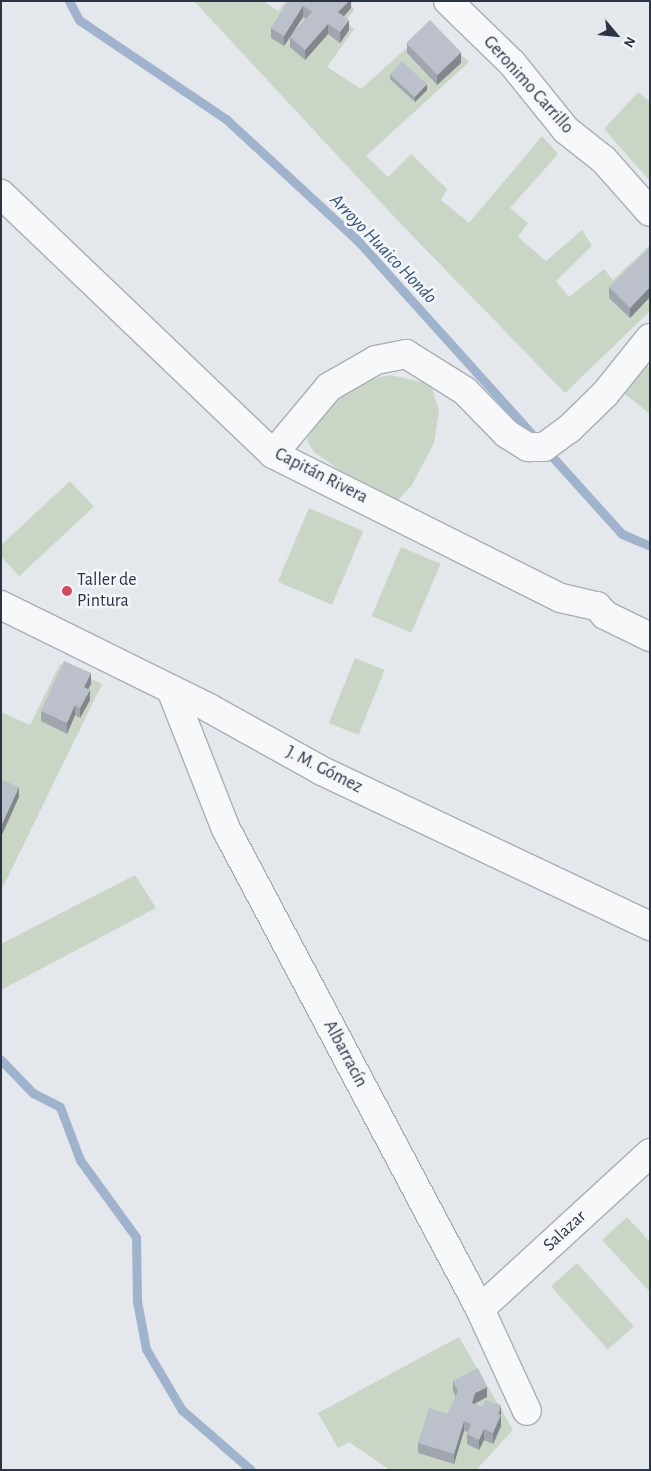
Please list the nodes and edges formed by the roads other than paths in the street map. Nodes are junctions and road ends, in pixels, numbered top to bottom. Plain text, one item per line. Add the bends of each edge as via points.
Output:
1 (448, 1) edge
2 (1, 194) edge
3 (650, 212) edge
4 (650, 338) edge
5 (273, 454) junction
6 (1, 605) edge
7 (650, 637) edge
8 (172, 692) junction
9 (650, 926) edge
10 (650, 1153) edge
11 (480, 1309) junction
12 (527, 1411) dead end

1 - 3 street, Geronimo Carrillo via 512,63 566,130 604,160
2 - 5 street, Capitán Rivera
4 - 5 street via 605,394 569,429 544,447 528,447 507,434 465,391 406,354 376,360 330,387
5 - 7 street, Capitán Rivera via 561,598 597,606 605,615
6 - 8 street, J. M. Gómez
8 - 9 street, J. M. Gómez via 322,771
8 - 11 street, Albarracín via 226,829
10 - 11 street, Salazar
11 - 12 street, Albarracín

